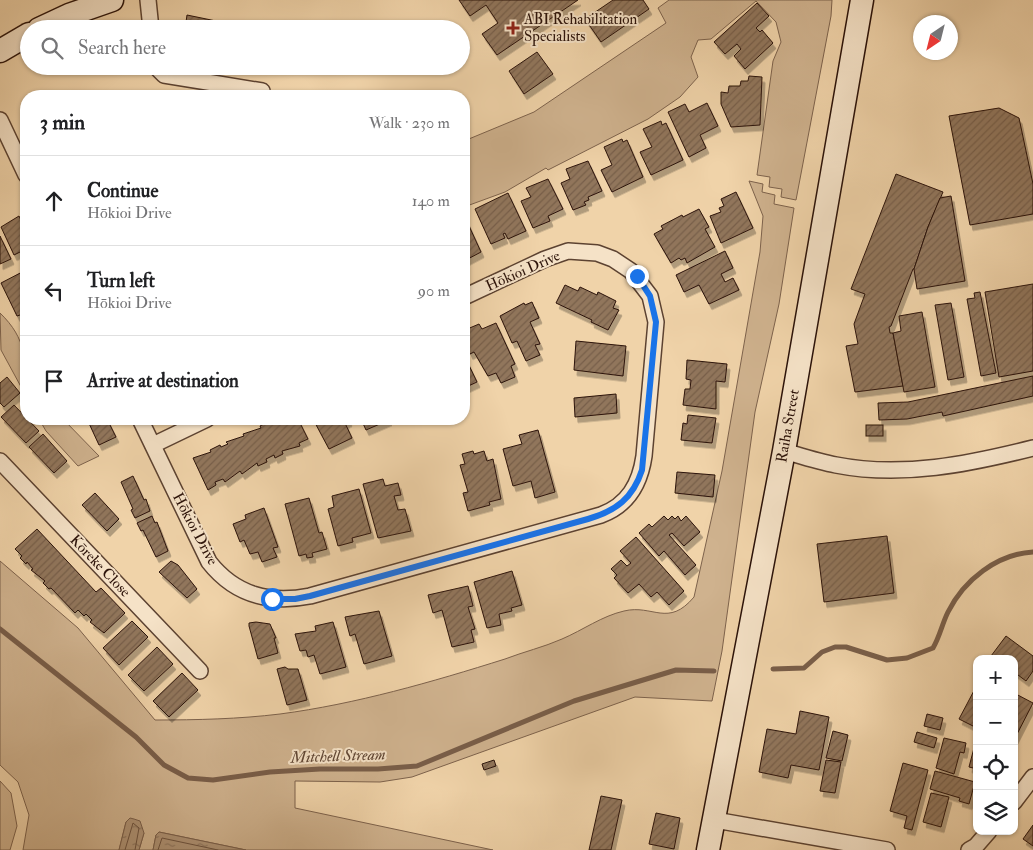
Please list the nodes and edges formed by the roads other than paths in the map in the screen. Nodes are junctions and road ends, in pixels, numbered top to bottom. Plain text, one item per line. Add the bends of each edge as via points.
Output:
1 (112, 0) edge
2 (148, 0) edge
3 (862, 0) edge
4 (58, 20) edge
5 (150, 20) edge
6 (20, 39) edge
7 (0, 51) edge
8 (164, 75) edge
9 (256, 90) edge
10 (0, 120) edge
11 (20, 162) edge
12 (470, 294) edge
13 (143, 425) edge
14 (195, 425) edge
15 (153, 445) junction
16 (1033, 448) edge
17 (784, 451) junction
18 (0, 461) edge
19 (200, 671) dead end
20 (1033, 777) edge
21 (1018, 797) edge
22 (714, 820) junction
23 (986, 835) edge
24 (708, 850) edge
25 (887, 850) edge
26 (969, 850) edge

1 - 4 main road
2 - 5 street
3 - 17 main road, Raiha Street
6 - 7 main road
8 - 9 street
10 - 11 street
12 - 15 street, Hōkioi Drive via 568,251 597,253 613,259 632,271 644,284 654,305 657,331 644,463 633,491 614,509 310,596 272,599 253,595 235,586 209,562
13 - 15 street, Hōkioi Drive
14 - 15 street
16 - 17 street via 979,462 899,471 837,465
17 - 22 main road, Raiha Street
18 - 19 street, Kōreke Close
20 - 21 street
22 - 24 main road, Raiha Street
22 - 25 street
23 - 26 street

